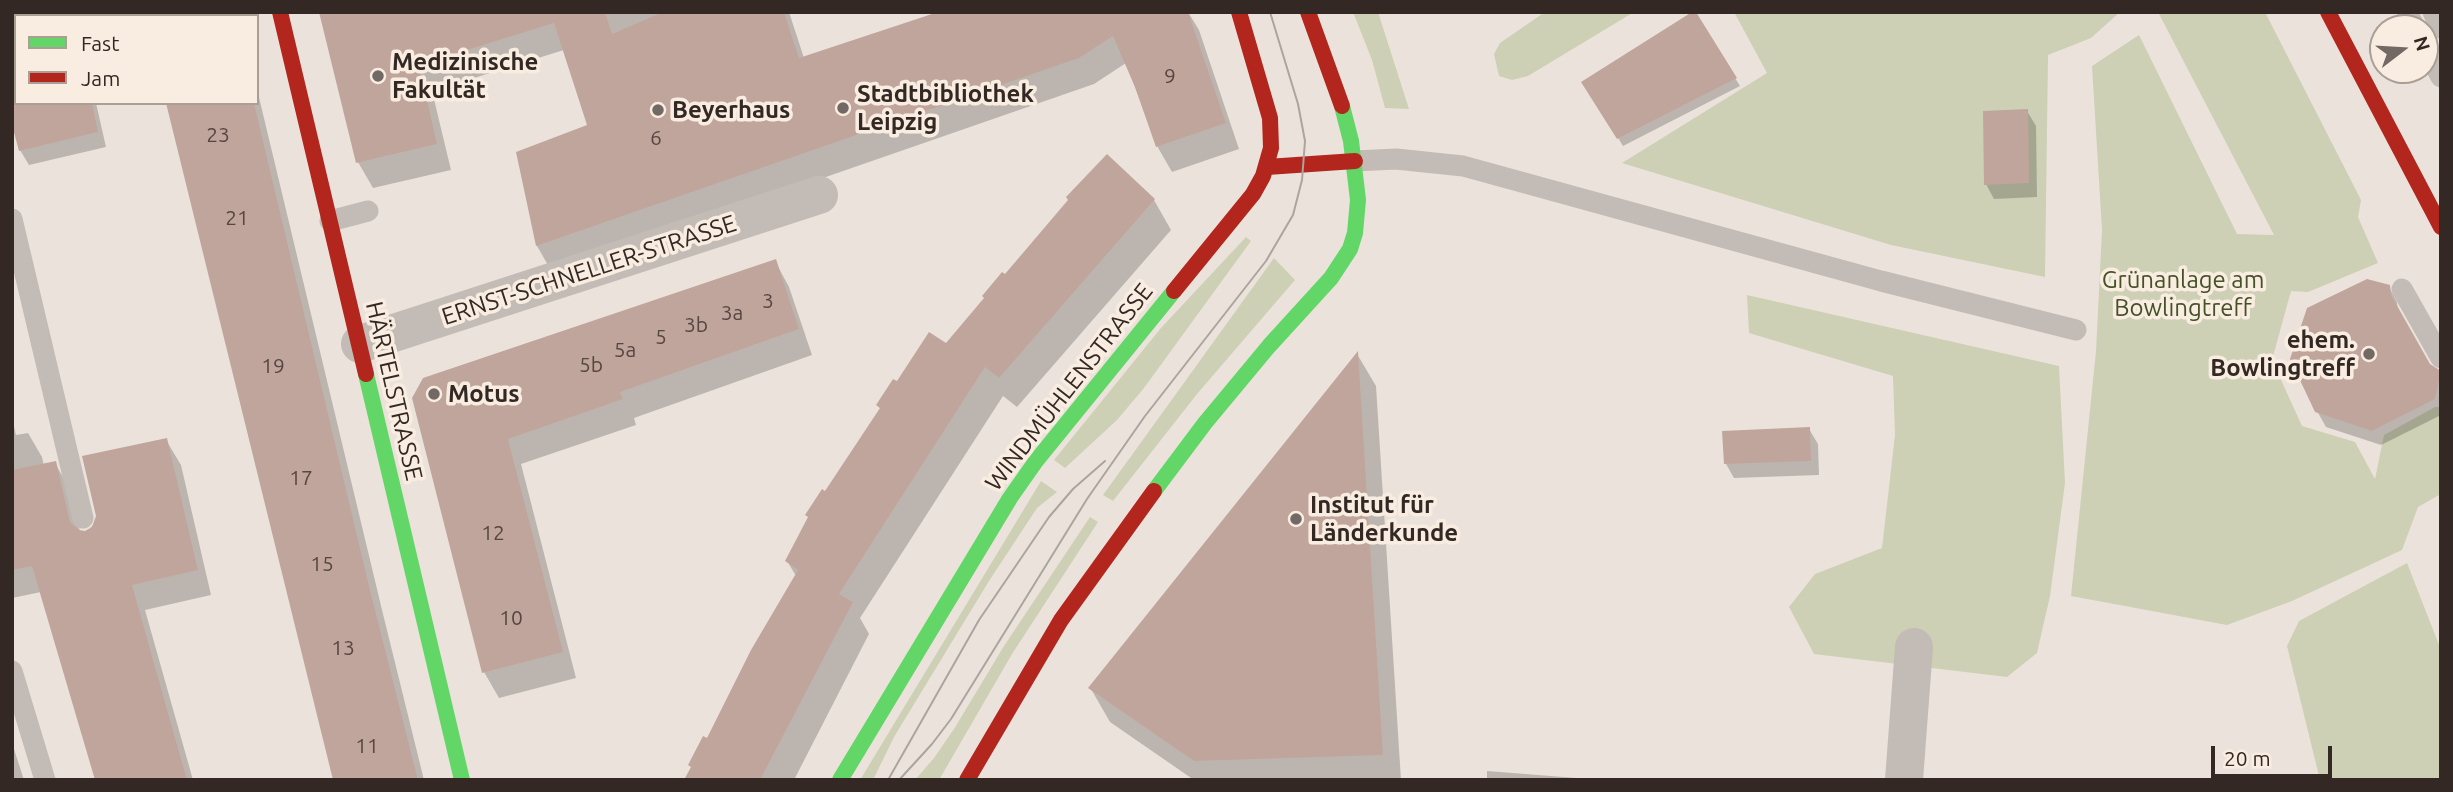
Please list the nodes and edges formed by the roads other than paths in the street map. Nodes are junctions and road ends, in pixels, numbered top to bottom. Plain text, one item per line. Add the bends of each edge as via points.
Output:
1 (280, 12) edge
2 (1308, 12) edge
3 (2328, 12) edge
4 (2433, 12) edge
5 (1239, 14) edge
6 (2441, 28) edge
7 (1355, 162) junction
8 (1267, 167) junction
9 (819, 195) dead end
10 (368, 211) dead end
11 (12, 219) edge
12 (330, 221) junction
13 (2441, 227) edge
14 (2402, 289) dead end
15 (2076, 330) dead end
16 (360, 344) junction
17 (2441, 358) edge
18 (83, 518) dead end
19 (1914, 647) dead end
20 (12, 671) edge
21 (45, 780) edge
22 (463, 780) edge
23 (840, 780) edge
24 (967, 780) edge
25 (1905, 780) edge

1 - 12 street, HÄRTELSTRASSE
2 - 7 street via 1339,94
3 - 13 street
4 - 6 lane
5 - 8 street, WINDMÜHLENSTRASSE via 1270,118
7 - 8 street
7 - 15 lane via 1396,159 1463,166
7 - 24 street via 1354,239 1339,267 1222,401 1092,575
8 - 23 street, WINDMÜHLENSTRASSE via 1252,194 1029,470
9 - 16 street, ERNST-SCHNELLER-STRASSE
10 - 12 lane
11 - 18 lane
12 - 16 street, HÄRTELSTRASSE
14 - 17 lane
16 - 22 street, HÄRTELSTRASSE
19 - 25 street
20 - 21 lane

